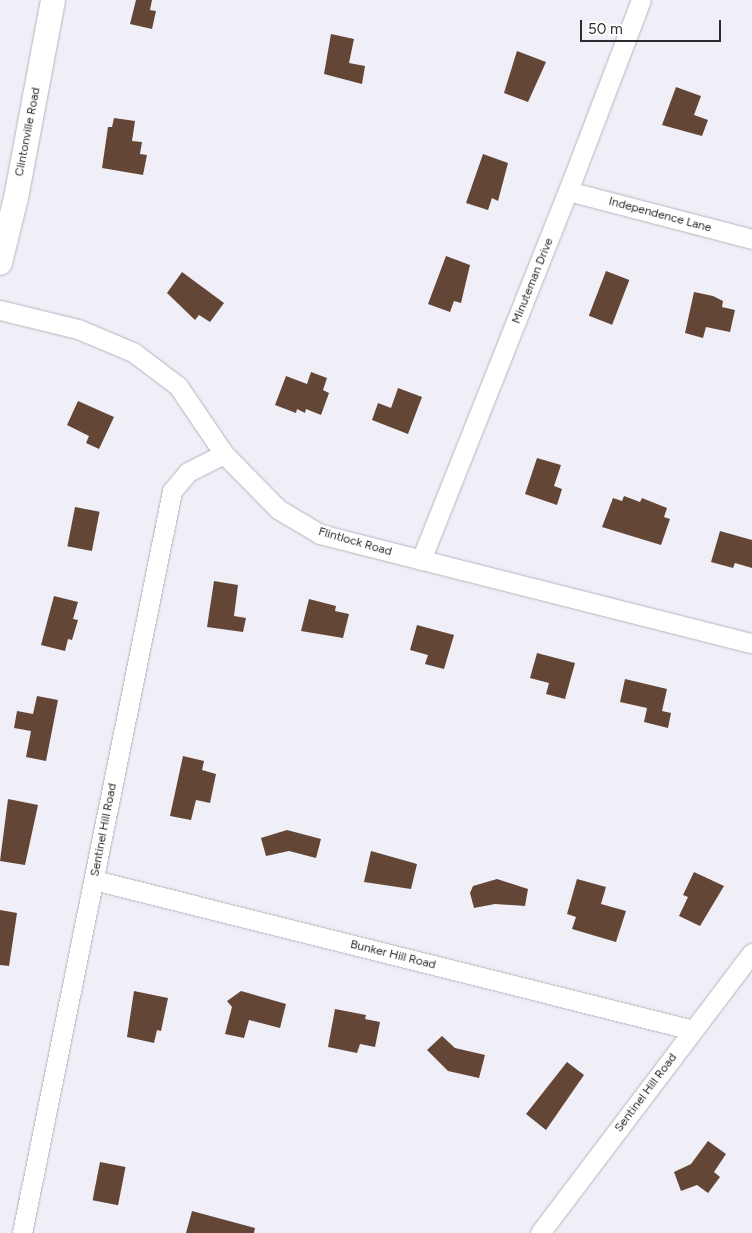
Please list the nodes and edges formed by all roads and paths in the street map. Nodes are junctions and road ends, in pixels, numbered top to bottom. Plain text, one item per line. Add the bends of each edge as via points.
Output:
1 (53, 0) edge
2 (640, 0) edge
3 (568, 191) junction
4 (752, 239) edge
5 (0, 263) edge
6 (0, 310) edge
7 (224, 454) junction
8 (421, 560) junction
9 (752, 643) edge
10 (94, 880) junction
11 (752, 952) edge
12 (693, 1030) junction
13 (22, 1233) edge
14 (540, 1233) edge

1 - 5 street, Clintonville Road via 16,198
2 - 3 street, Minuteman Drive
3 - 4 street, Independence Lane
3 - 8 street, Minuteman Drive
6 - 7 street, Flintlock Road via 78,329 133,352 178,386
7 - 8 street, Flintlock Road via 278,510 320,534
7 - 10 street, Sentinel Hill Road via 188,472 172,491
8 - 9 street, Flintlock Road
10 - 12 street, Bunker Hill Road
10 - 13 street, Sentinel Hill Road
11 - 12 street, Sentinel Hill Road
12 - 14 street, Sentinel Hill Road

